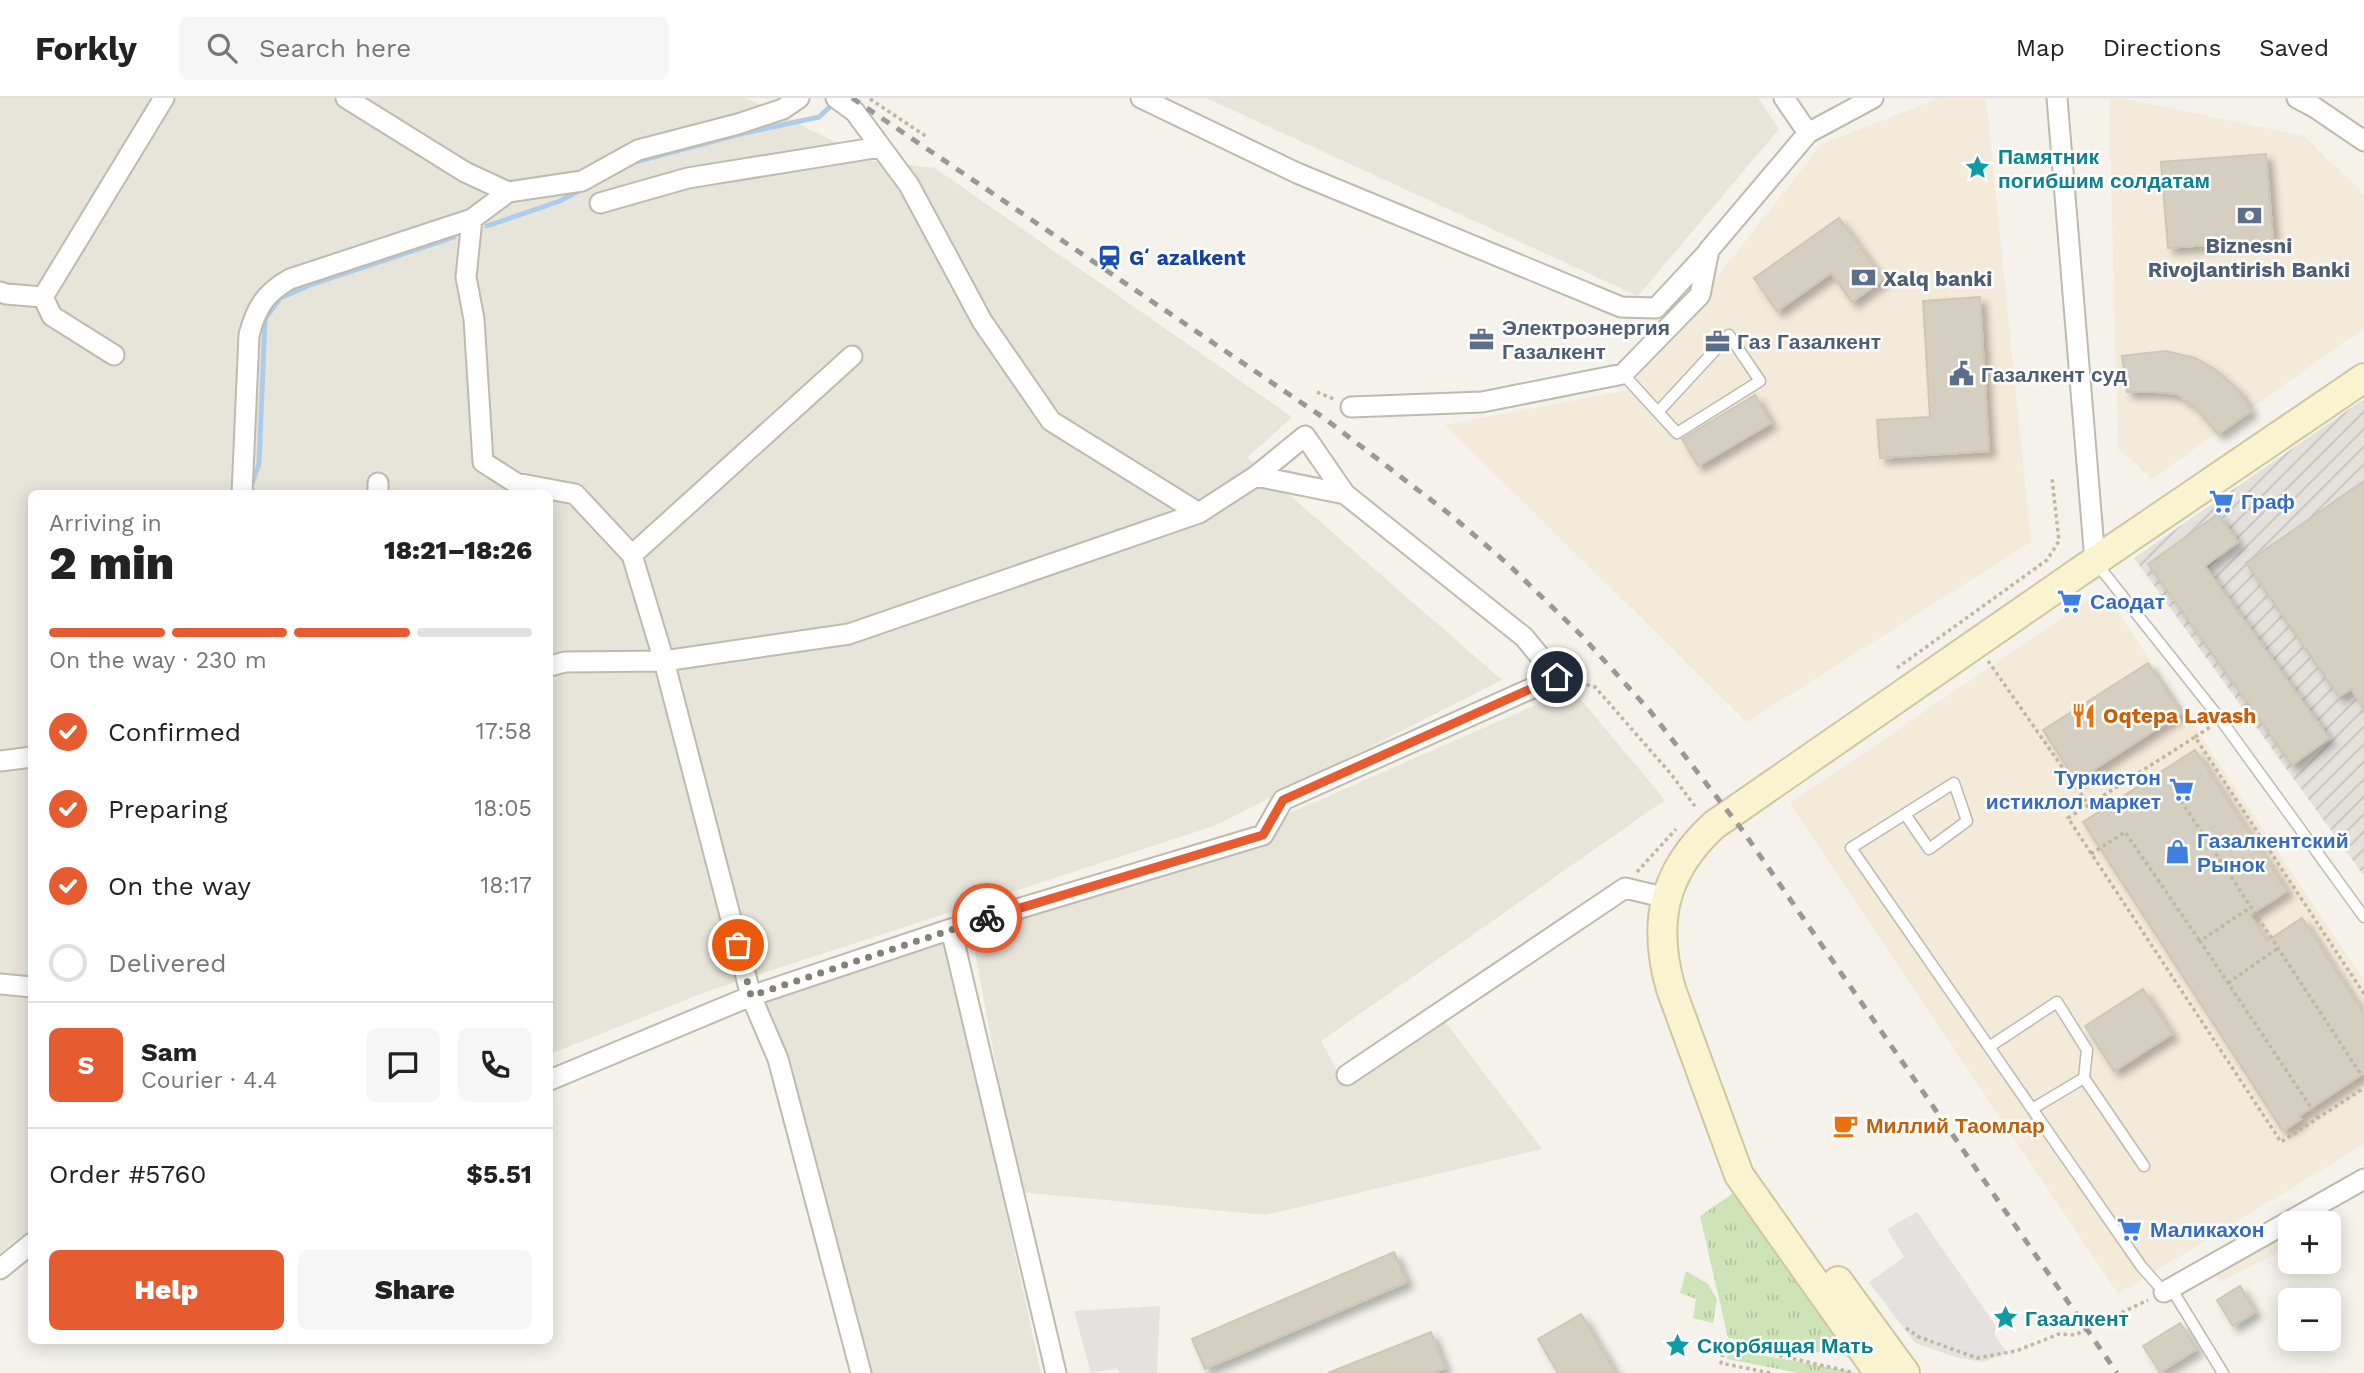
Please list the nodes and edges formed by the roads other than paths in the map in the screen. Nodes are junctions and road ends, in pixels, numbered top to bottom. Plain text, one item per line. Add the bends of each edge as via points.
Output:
1 (164, 98) edge
2 (346, 98) edge
3 (799, 98) edge
4 (836, 98) edge
5 (1141, 98) edge
6 (1784, 98) edge
7 (1873, 98) edge
8 (2057, 98) edge
9 (2310, 101) edge
10 (1808, 133) junction
11 (2364, 141) edge
12 (880, 146) junction
13 (508, 192) junction
14 (600, 203) dead end
15 (472, 219) junction
16 (1709, 250) junction
17 (0, 292) edge
18 (43, 297) junction
19 (114, 355) dead end
20 (852, 356) dead end
21 (1623, 374) junction
22 (2364, 378) edge
23 (1351, 407) dead end
24 (1658, 412) junction
25 (1256, 476) junction
26 (242, 490) edge
27 (1345, 494) junction
28 (1199, 513) junction
29 (632, 555) junction
30 (2095, 561) junction
31 (664, 661) junction
32 (553, 665) edge
33 (28, 758) edge
34 (0, 761) edge
35 (1905, 814) junction
36 (1667, 898) junction
37 (2364, 917) edge
38 (951, 929) junction
39 (0, 984) edge
40 (28, 987) edge
41 (751, 996) junction
42 (1989, 1047) junction
43 (1347, 1075) dead end
44 (2084, 1078) junction
45 (553, 1079) edge
46 (2032, 1109) junction
47 (1724, 1135) junction
48 (2144, 1166) dead end
49 (2364, 1180) edge
50 (28, 1246) edge
51 (0, 1269) edge
52 (2167, 1290) junction
53 (861, 1373) edge
54 (1056, 1373) edge
55 (1879, 1373) edge
56 (1905, 1373) edge
57 (2223, 1373) edge

1 - 18 street
2 - 13 street via 466,172
3 - 13 street via 783,109 738,124 638,150 582,181
4 - 12 street via 855,112
5 - 16 street via 1297,173 1620,307 1656,308
6 - 10 street
7 - 10 street
8 - 30 street
9 - 11 street
10 - 16 street
12 - 14 street via 688,178
12 - 28 street via 909,185 982,321 1051,421
13 - 15 street
15 - 26 street via 275,287 254,317 249,335
15 - 29 street via 467,276 483,462 516,483 575,494
16 - 21 street via 1700,295
17 - 18 street
18 - 19 street via 51,316
20 - 29 street
21 - 23 street via 1482,402
21 - 24 lane
22 - 30 main road
24 - 24 lane via 1677,433 1760,381 1729,335
25 - 27 street
25 - 27 street via 1305,436
25 - 28 street
27 - 38 street via 1524,637 1557,677 1283,800 1263,835
28 - 31 street via 849,634
29 - 31 street
30 - 36 main road via 1714,825 1684,857
30 - 37 lane via 2221,720
31 - 32 street
31 - 41 street
33 - 34 street
35 - 35 lane via 1954,783 1967,821 1928,849
35 - 42 lane via 1851,848
36 - 43 street via 1625,888
36 - 47 main road via 1663,932 1668,978
38 - 41 street
38 - 54 street
39 - 40 street
41 - 45 street
41 - 53 street via 778,1059
42 - 44 lane via 2057,1002 2087,1050
42 - 46 lane
44 - 46 lane
44 - 48 lane
46 - 52 lane via 2141,1266
47 - 55 main road via 1738,1175
47 - 56 main road via 1752,1164
49 - 52 street
50 - 51 street
52 - 57 lane

